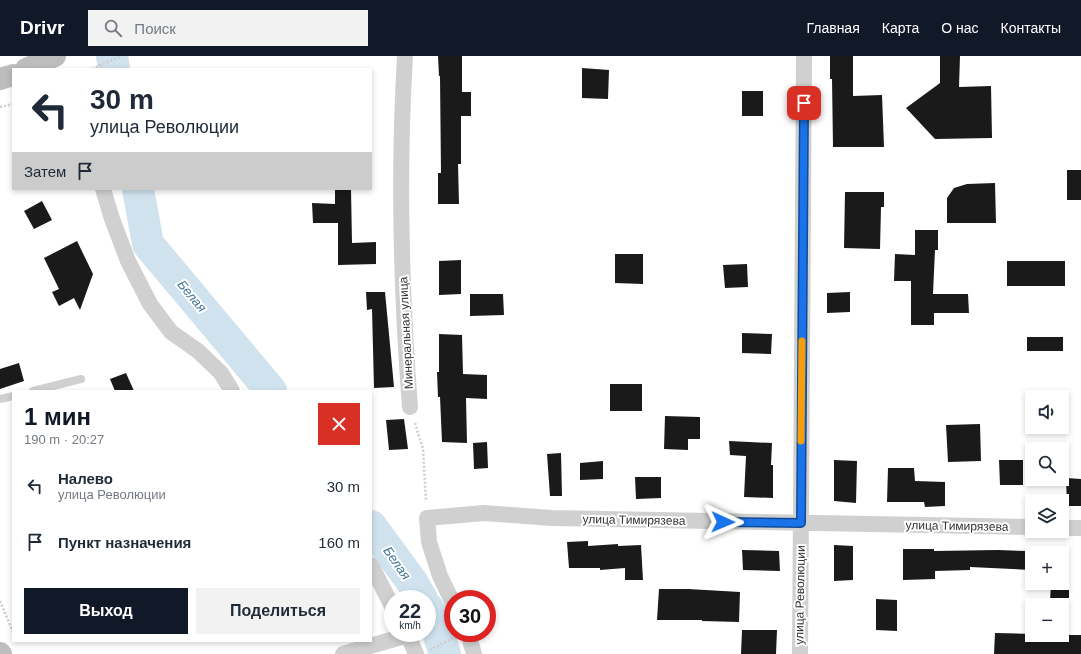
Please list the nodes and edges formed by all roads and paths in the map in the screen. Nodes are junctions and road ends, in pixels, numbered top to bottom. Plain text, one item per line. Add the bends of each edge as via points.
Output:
1 (55, 56) edge
2 (121, 56) edge
3 (405, 56) edge
4 (804, 56) edge
5 (28, 68) edge
6 (94, 68) edge
7 (12, 104) edge
8 (0, 107) edge
9 (103, 190) edge
10 (81, 379) dead end
11 (37, 390) edge
12 (231, 390) edge
13 (12, 396) edge
14 (0, 400) edge
15 (410, 407) joint
16 (427, 518) junction
17 (801, 523) junction
18 (1025, 527) edge
19 (1069, 528) edge
20 (1081, 528) edge
21 (372, 567) edge
22 (384, 590) edge
23 (447, 590) edge
24 (0, 601) edge
25 (12, 630) edge
26 (384, 641) edge
27 (414, 642) edge
28 (445, 642) edge
29 (466, 642) edge
30 (422, 652) edge
31 (343, 654) edge
32 (474, 654) edge
33 (800, 654) edge

1 - 5 main road
2 - 6 path
3 - 15 street, Минеральная улица via 401,169 405,341
4 - 17 street, улица Революции
7 - 8 path
9 - 12 street via 128,261 150,304 171,332 198,351 221,373
10 - 11 lane
13 - 14 lane
15 - 16 path, Минеральная улица via 423,449
16 - 17 street, улица Тимирязева via 484,513 552,518
16 - 23 street via 429,542
17 - 18 street, улица Тимирязева
17 - 33 street, улица Революции
19 - 20 street
21 - 22 street
24 - 25 path
26 - 31 street
27 - 30 street
28 - 30 path
29 - 32 street

